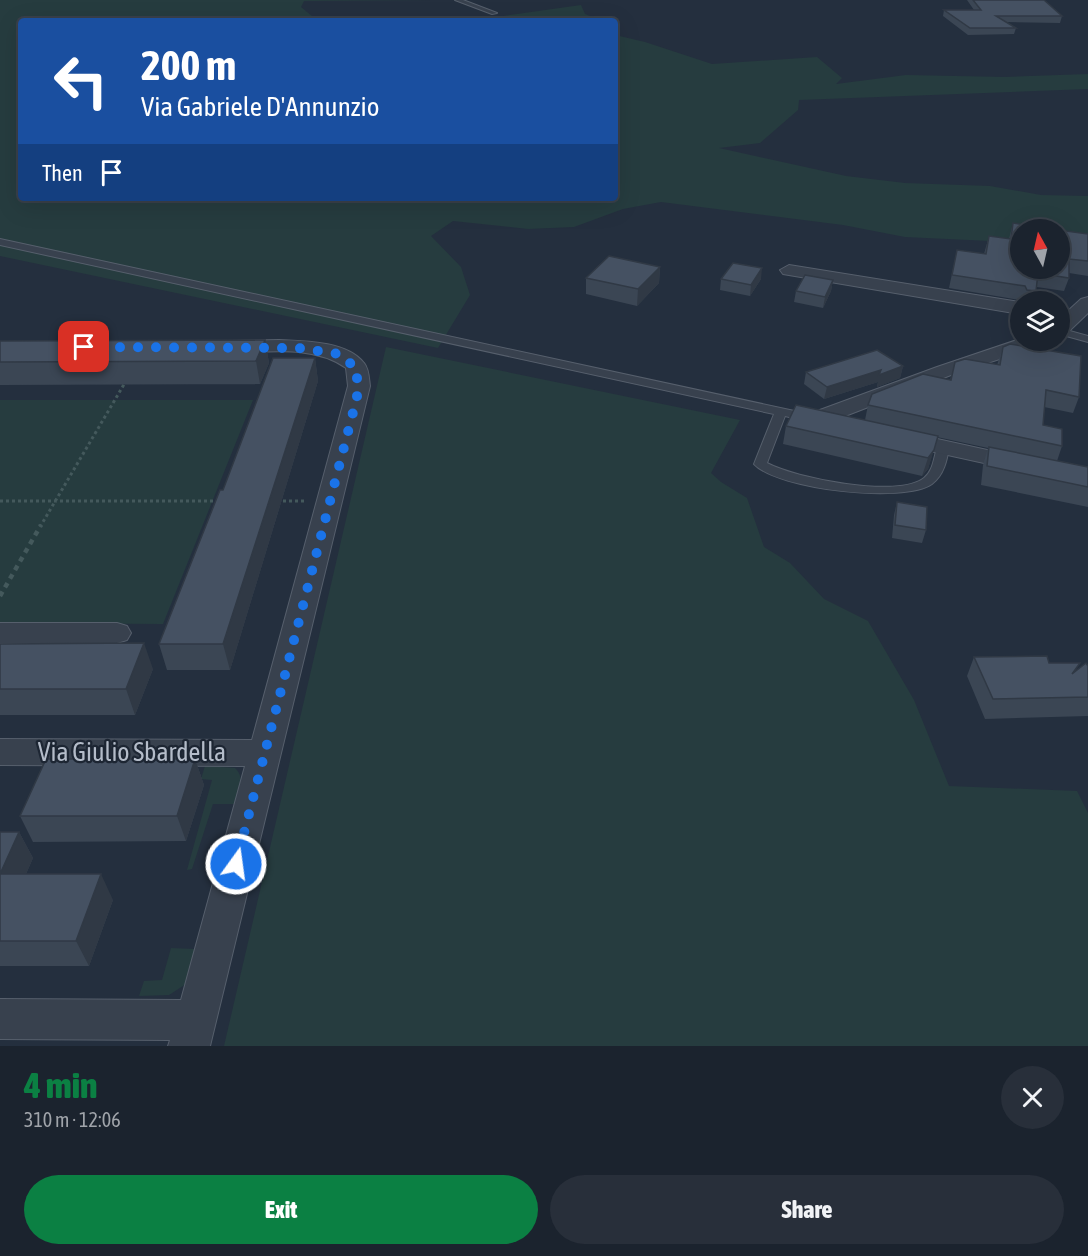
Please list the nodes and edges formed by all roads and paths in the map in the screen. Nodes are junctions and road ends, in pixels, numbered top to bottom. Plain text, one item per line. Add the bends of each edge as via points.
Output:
1 (458, 0) edge
2 (494, 13) dead end
3 (0, 242) edge
4 (789, 270) dead end
5 (1088, 303) edge
6 (1010, 306) edge
7 (1070, 317) edge
8 (1070, 327) edge
9 (1088, 339) edge
10 (202, 347) edge
11 (1010, 349) edge
12 (128, 378) edge
13 (781, 412) junction
14 (817, 419) junction
15 (851, 427) edge
16 (886, 435) edge
17 (943, 447) junction
18 (1088, 479) edge
19 (0, 501) edge
20 (56, 501) junction
21 (223, 501) edge
22 (270, 501) edge
23 (330, 501) junction
24 (0, 597) edge
25 (0, 633) edge
26 (117, 633) dead end
27 (0, 752) edge
28 (265, 753) junction
29 (0, 1019) edge
30 (192, 1033) edge

1 - 2 lane
3 - 13 lane
4 - 6 street
5 - 7 street
8 - 9 lane
10 - 23 street via 314,349 339,354 356,366 358,392
11 - 14 street
12 - 20 path
13 - 14 lane
13 - 17 lane via 760,464 769,471 831,485 875,491 925,483 937,472
14 - 15 street
16 - 17 street
17 - 18 street
19 - 20 path
20 - 21 path
20 - 24 path
22 - 23 path
23 - 28 street
25 - 26 street
27 - 28 street, Via Giulio Sbardella
28 - 30 street
29 - 30 street

